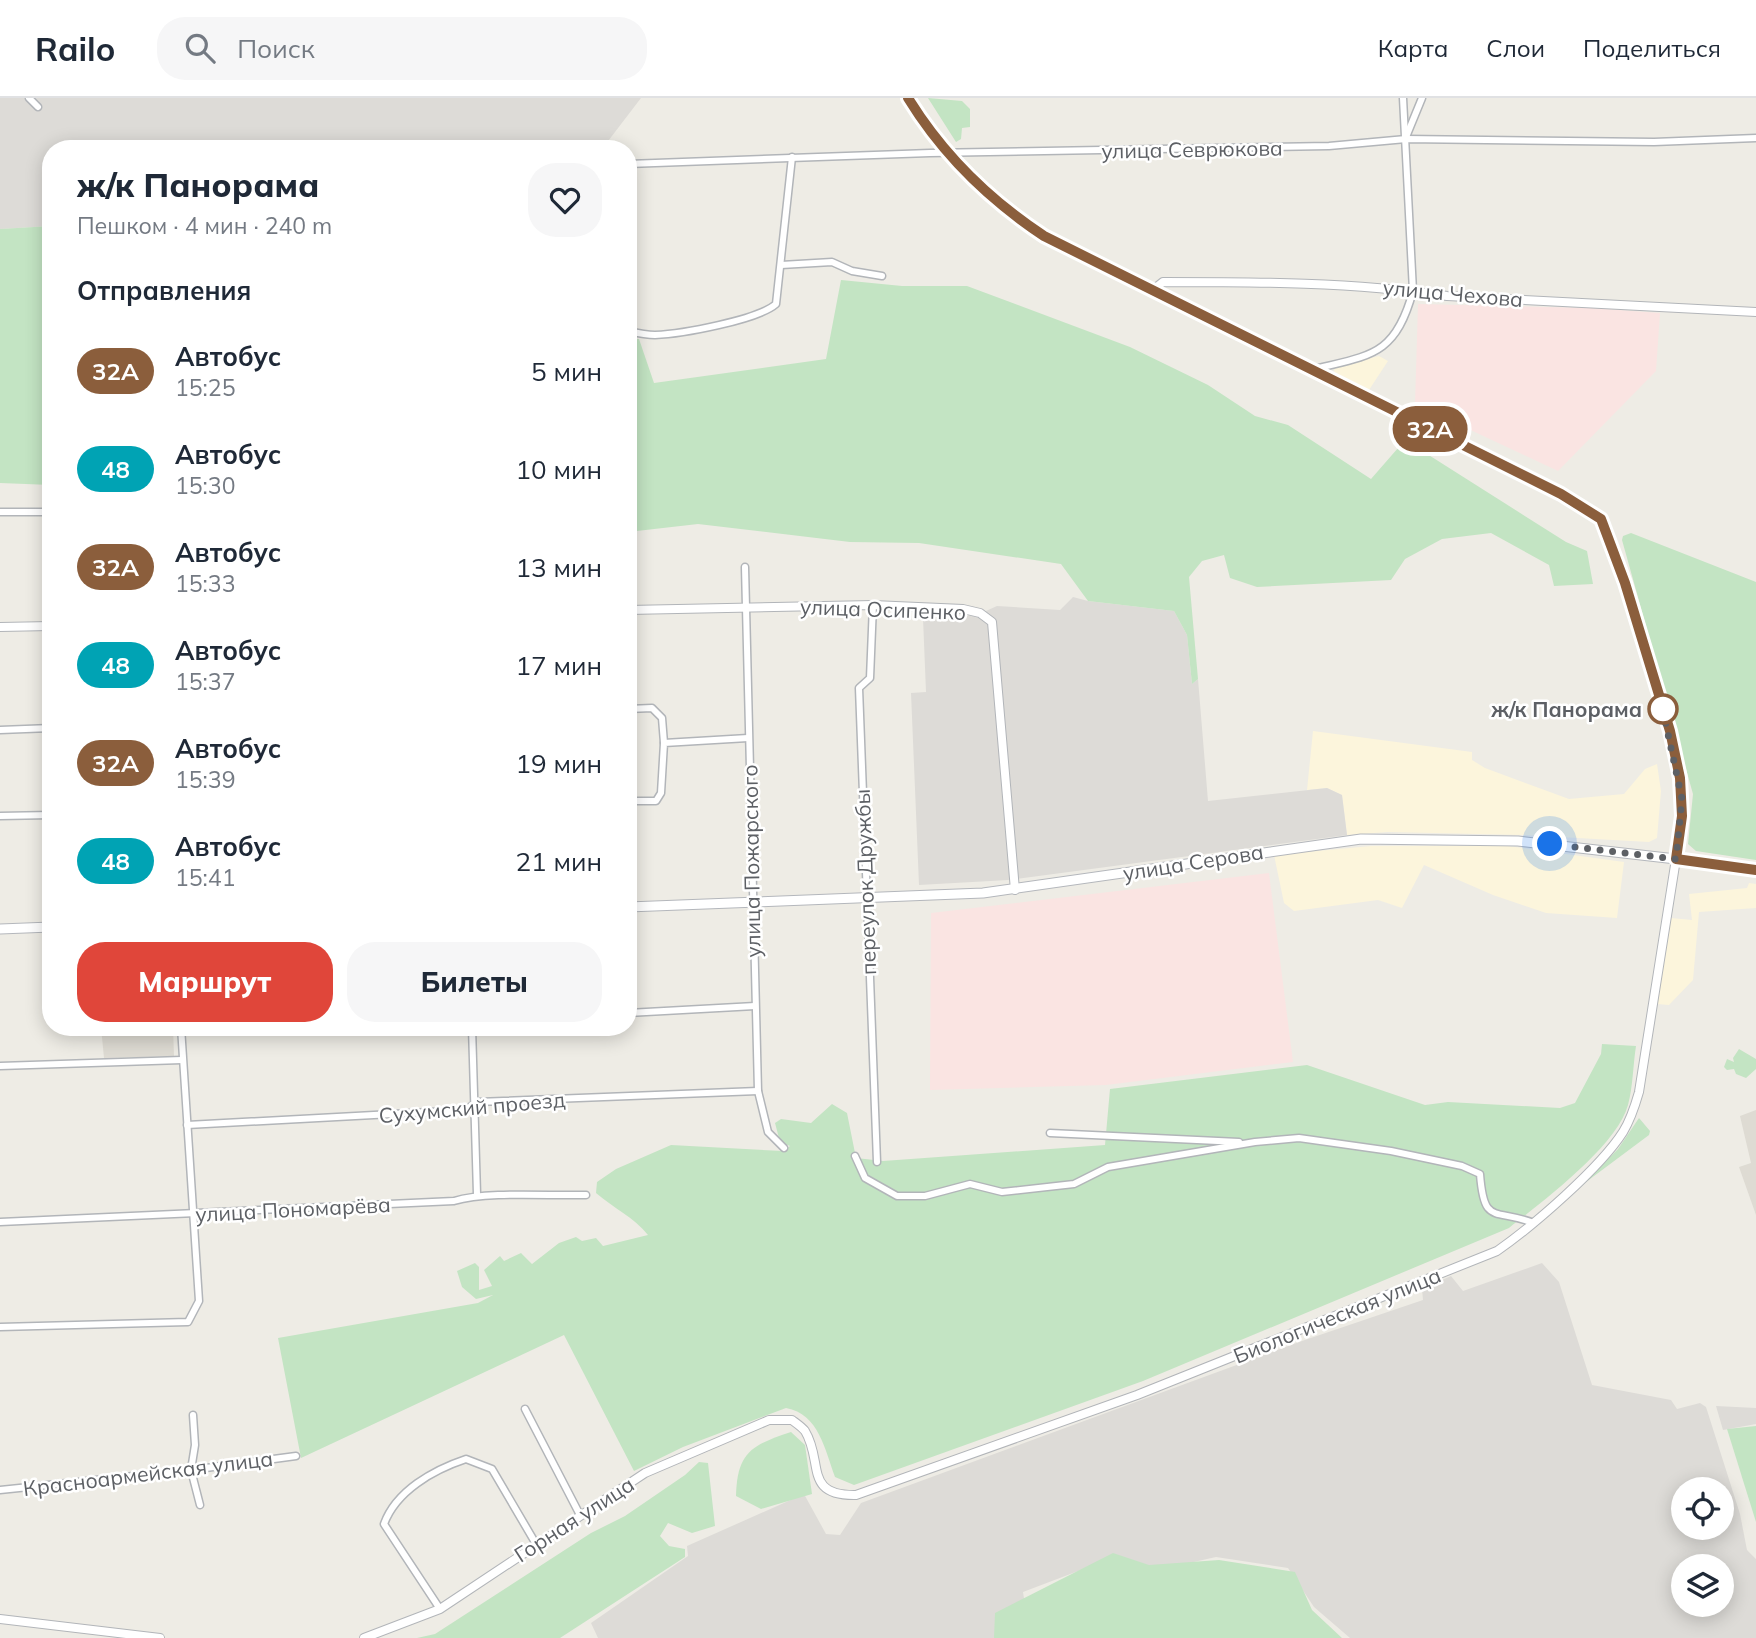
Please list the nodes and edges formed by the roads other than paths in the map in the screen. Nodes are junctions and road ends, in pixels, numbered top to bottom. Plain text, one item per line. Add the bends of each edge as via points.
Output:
1 (29, 98) edge
2 (908, 98) edge
3 (1403, 98) edge
4 (1422, 98) edge
5 (38, 107) dead end
6 (1756, 138) edge
7 (1406, 139) junction
8 (946, 153) junction
9 (792, 157) junction
10 (637, 164) edge
11 (782, 265) junction
12 (882, 276) dead end
13 (1153, 290) junction
14 (1413, 291) junction
15 (1756, 312) edge
16 (637, 332) edge
17 (1310, 370) junction
18 (0, 512) edge
19 (42, 512) edge
20 (745, 567) dead end
21 (873, 605) junction
22 (747, 607) junction
23 (637, 610) edge
24 (42, 626) edge
25 (0, 627) edge
26 (637, 709) edge
27 (42, 728) edge
28 (0, 730) edge
29 (748, 738) junction
30 (664, 743) junction
31 (637, 802) edge
32 (42, 815) edge
33 (0, 816) edge
34 (1676, 859) junction
35 (1756, 870) edge
36 (1015, 890) junction
37 (866, 899) junction
38 (751, 903) junction
39 (637, 907) edge
40 (42, 927) edge
41 (0, 929) edge
42 (755, 1006) junction
43 (637, 1013) edge
44 (181, 1036) edge
45 (473, 1036) edge
46 (182, 1060) junction
47 (0, 1066) edge
48 (758, 1091) junction
49 (477, 1102) junction
50 (187, 1125) junction
51 (1050, 1133) dead end
52 (1255, 1142) junction
53 (784, 1148) dead end
54 (855, 1156) dead end
55 (877, 1163) dead end
56 (477, 1194) junction
57 (586, 1195) dead end
58 (193, 1214) junction
59 (0, 1222) edge
60 (1534, 1223) junction
61 (0, 1327) edge
62 (525, 1409) dead end
63 (192, 1415) dead end
64 (792, 1420) joint
65 (296, 1456) dead end
66 (191, 1471) junction
67 (0, 1490) edge
68 (200, 1505) dead end
69 (580, 1516) junction
70 (536, 1544) junction
71 (440, 1609) junction
72 (0, 1619) edge
73 (160, 1638) edge
74 (364, 1638) edge

1 - 5 street
2 - 8 main road
3 - 7 street
4 - 7 street
6 - 7 street, улица Севрюкова via 1654,142
7 - 8 street, улица Севрюкова via 1329,146
7 - 14 street
8 - 9 street, улица Севрюкова
8 - 13 main road via 1019,219 1074,253
9 - 10 street, улица Севрюкова
9 - 11 street
11 - 12 street via 832,262
11 - 16 street via 776,304 769,310 655,335
13 - 14 street, улица Чехова via 1163,282 1288,282
13 - 17 main road
14 - 15 street, улица Чехова
14 - 17 street via 1407,314 1376,353
17 - 34 main road via 1561,494 1601,519 1619,562 1670,731 1682,799
18 - 19 street
20 - 22 street, улица Пожарского
21 - 22 street, улица Осипенко
21 - 36 street, улица Осипенко via 963,609 992,622
21 - 37 street, переулок Дружбы via 870,678 859,688
22 - 23 street, улица Осипенко
22 - 29 street, улица Пожарского
24 - 25 street
26 - 30 street via 652,708 662,718
27 - 28 street
29 - 30 street
29 - 38 street, улица Пожарского
30 - 31 street via 661,793 656,801
32 - 33 street
34 - 35 street, улица Серова
34 - 36 main road, улица Серова via 1518,841 1361,839
34 - 60 street, Биологическая улица via 1632,1114 1610,1149
36 - 37 main road, улица Серова
37 - 38 main road, улица Серова
37 - 55 street, переулок Дружбы
38 - 39 main road, улица Серова
38 - 42 street, улица Пожарского
40 - 41 main road
42 - 43 street
42 - 48 street, улица Пожарского
44 - 46 street
45 - 49 street
46 - 47 street
46 - 50 street
48 - 49 street, Сухумский проезд
48 - 53 street, улица Пожарского via 768,1132
49 - 50 street, Сухумский проезд via 466,1110
49 - 56 street
50 - 58 street
51 - 52 street
52 - 54 street via 1108,1167 1074,1184 1002,1192 970,1184 925,1196 897,1196 880,1188 865,1178
52 - 60 street via 1300,1138 1349,1143 1462,1166 1480,1174 1487,1209
56 - 57 street, улица Пономарёва via 494,1198
56 - 58 street, улица Пономарёва via 454,1201
58 - 59 street, улица Пономарёва
58 - 61 street via 199,1301 188,1322
60 - 64 street, Биологическая улица via 1497,1251 1444,1273 1137,1395 856,1495 836,1496 824,1489 804,1431
62 - 69 street
63 - 66 street via 195,1445
64 - 69 street, Горная улица via 769,1420 645,1473
65 - 66 street, Красноармейская улица
66 - 67 street, Красноармейская улица
66 - 68 street
69 - 70 street, Горная улица
70 - 71 street, Горная улица
70 - 71 street via 487,1466 466,1458 418,1483 391,1506 384,1524
71 - 74 street, Горная улица
72 - 73 street

